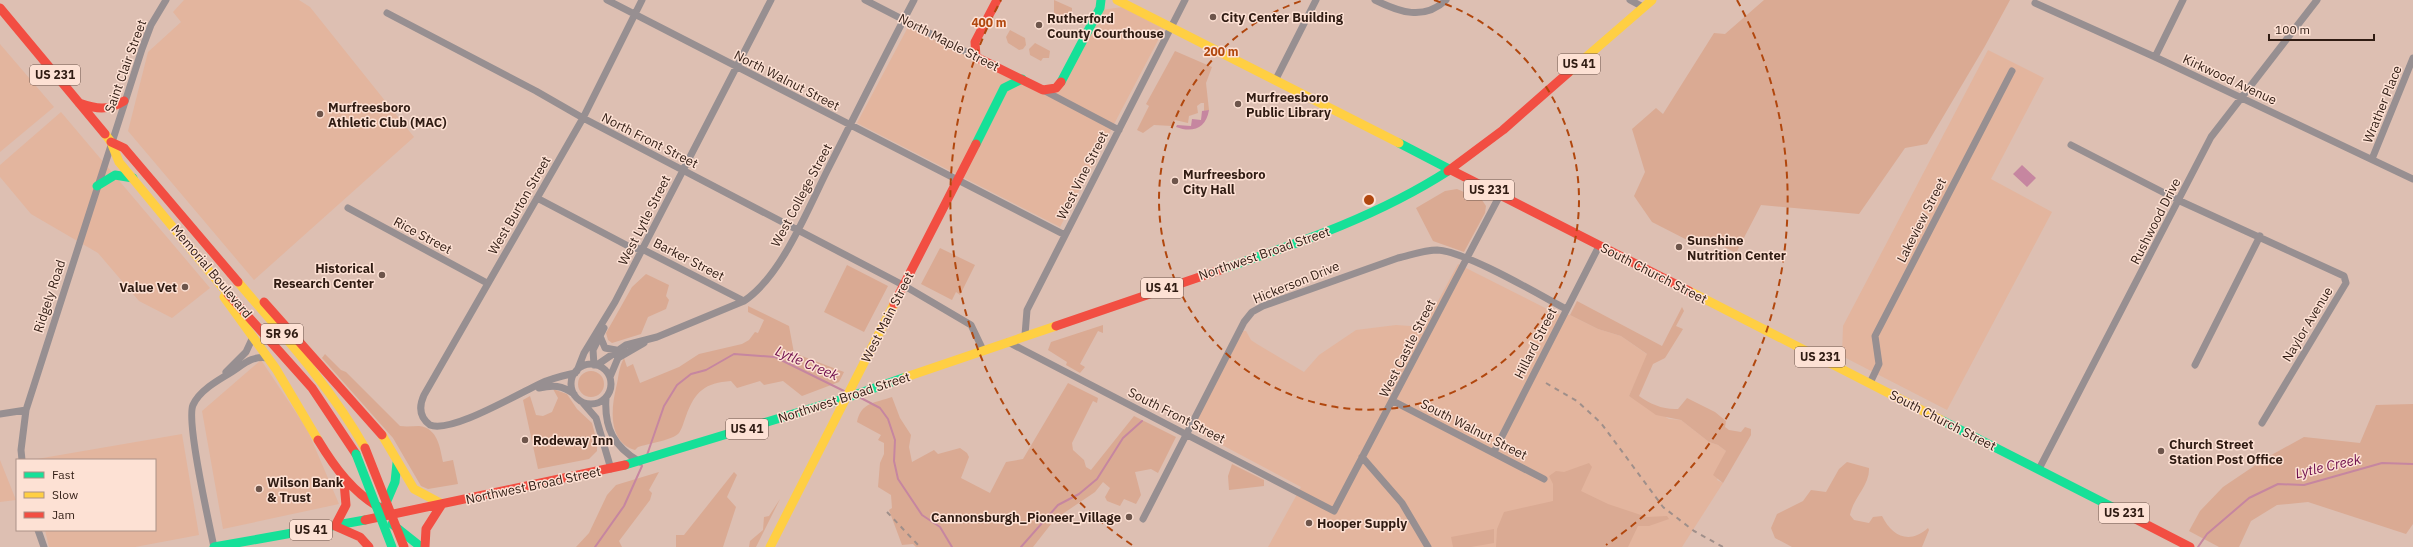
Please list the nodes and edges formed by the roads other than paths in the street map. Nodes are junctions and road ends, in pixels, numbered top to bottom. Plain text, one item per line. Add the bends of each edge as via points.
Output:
1 (166, 0) edge
2 (607, 0) edge
3 (642, 0) edge
4 (770, 0) edge
5 (864, 0) edge
6 (914, 0) edge
7 (996, 0) edge
8 (1100, 0) edge
9 (1117, 0) edge
10 (1185, 0) edge
11 (1316, 0) edge
12 (1375, 0) edge
13 (1446, 0) edge
14 (1630, 0) edge
15 (1652, 0) edge
16 (2183, 0) edge
17 (2317, 0) edge
18 (2035, 3) dead end
19 (1643, 7) junction
20 (0, 8) edge
21 (387, 13) dead end
22 (635, 14) junction
23 (904, 20) junction
24 (1171, 28) junction
25 (976, 57) junction
26 (2155, 57) junction
27 (2413, 58) edge
28 (736, 68) junction
29 (1000, 68) junction
30 (2012, 71) dead end
31 (1022, 79) junction
32 (1276, 79) junction
33 (1004, 88) junction
34 (1043, 90) junction
35 (2240, 97) junction
36 (124, 101) junction
37 (79, 103) junction
38 (583, 118) junction
39 (850, 125) junction
40 (1119, 130) junction
41 (111, 142) junction
42 (2070, 145) dead end
43 (2372, 159) junction
44 (683, 170) junction
45 (1451, 170) junction
46 (132, 178) junction
47 (2413, 179) edge
48 (957, 180) junction
49 (97, 186) junction
50 (1500, 195) junction
51 (537, 198) junction
52 (2180, 201) junction
53 (348, 208) dead end
54 (190, 226) junction
55 (797, 230) junction
56 (1065, 235) junction
57 (2260, 236) junction
58 (1599, 246) junction
59 (642, 249) junction
60 (1466, 258) junction
61 (200, 262) junction
62 (487, 283) junction
63 (903, 285) junction
64 (744, 301) junction
65 (615, 302) junction
66 (1566, 308) junction
67 (1025, 335) junction
68 (600, 336) junction
69 (253, 337) junction
70 (649, 339) junction
71 (1008, 341) junction
72 (616, 350) junction
73 (983, 350) junction
74 (268, 358) junction
75 (595, 365) junction
76 (2194, 365) dead end
77 (576, 372) junction
78 (610, 376) junction
79 (222, 377) junction
80 (1870, 383) junction
81 (532, 389) junction
82 (574, 395) junction
83 (606, 398) junction
84 (846, 398) junction
85 (1393, 400) junction
86 (582, 402) junction
87 (26, 410) junction
88 (0, 414) edge
89 (2262, 423) dead end
90 (1185, 433) junction
91 (1494, 452) junction
92 (1362, 457) junction
93 (22, 459) edge
94 (640, 462) junction
95 (397, 463) junction
96 (611, 469) junction
97 (2039, 469) junction
98 (343, 479) junction
99 (1544, 479) dead end
100 (442, 504) junction
101 (383, 509) junction
102 (408, 511) junction
103 (1334, 511) joint
104 (373, 518) junction
105 (1143, 519) dead end
106 (395, 525) junction
107 (335, 526) junction
108 (38, 531) edge
109 (44, 547) edge
110 (214, 547) edge
111 (369, 547) edge
112 (385, 547) edge
113 (392, 547) edge
114 (404, 547) edge
115 (421, 547) edge
116 (426, 547) edge
117 (770, 547) edge
118 (1428, 547) edge
119 (2190, 547) edge

1 - 36 street, Saint Clair Street via 151,25
2 - 22 street, North Walnut Street
3 - 22 street, West Burton Street
4 - 28 street, West Lytle Street
5 - 23 street, North Maple Street
6 - 23 street, West College Street
7 - 25 main road via 975,42
8 - 34 main road via 1100,8 1064,79 1056,88
9 - 24 main road, South Church Street
10 - 24 street, West Vine Street
11 - 32 street
12 - 13 street via 1394,10 1409,14 1434,8
14 - 19 street
15 - 19 main road, US 41
16 - 26 street
17 - 35 street, Rushwood Drive
18 - 26 street, Kirkwood Avenue
19 - 45 main road, US 41 via 1506,128
20 - 37 main road, Memorial Boulevard / US 231
21 - 38 street, North Front Street via 536,90
22 - 28 street, North Walnut Street
22 - 38 street, West Burton Street
23 - 25 street, North Maple Street
23 - 39 street, West College Street
24 - 32 main road, South Church Street
24 - 40 street, West Vine Street
25 - 29 main road, North Maple Street
26 - 35 street, Kirkwood Avenue
27 - 43 street, Wrather Place
28 - 39 street, North Walnut Street
28 - 44 street, West Lytle Street
29 - 31 main road, North Maple Street
29 - 33 main road
30 - 80 street, Lakeview Street via 1875,336 1879,364
31 - 33 main road
31 - 34 main road, North Maple Street
32 - 45 main road, South Church Street
33 - 48 main road, West Main Street
34 - 40 street
35 - 43 street, Kirkwood Avenue
35 - 52 street, Rushwood Drive via 2211,136
36 - 37 main road via 115,108 106,110
36 - 41 street, Saint Clair Street
37 - 41 main road, Memorial Boulevard / US 231
38 - 44 street, North Front Street
38 - 51 street, West Burton Street
39 - 48 street, North Walnut Street
39 - 55 street, West College Street
40 - 56 street, West Vine Street
41 - 46 main road, Memorial Boulevard / SR 96 via 119,162
41 - 49 street, Ridgely Road
41 - 54 main road, Memorial Boulevard / SR 96 via 124,148
42 - 52 street, Naylor Avenue
43 - 47 street, Kirkwood Avenue
44 - 55 street, North Front Street
44 - 59 street, West Lytle Street
45 - 50 main road, South Church Street / US 231
45 - 67 main road, Northwest Broad Street / US 41 via 1408,196 1315,237
46 - 49 main road via 115,175
46 - 61 main road, Memorial Boulevard / SR 96
48 - 56 street
48 - 63 main road, West Main Street
49 - 87 street, Ridgely Road
50 - 58 main road, South Church Street / US 231
50 - 60 street, West Castle Street
51 - 59 street, Barker Street via 632,248
51 - 62 street, West Burton Street
52 - 57 street, Naylor Avenue
52 - 97 street, Rushwood Drive
53 - 62 street, Rice Street
54 - 95 main road via 279,318 378,428
54 - 114 main road, Memorial Boulevard / SR 96, bridge via 317,375 351,423 365,448
55 - 63 street, North Front Street
55 - 64 street, West College Street via 768,280
56 - 67 street, West Vine Street via 1027,310
57 - 76 street
57 - 89 street, Naylor Avenue via 2344,276 2346,283
58 - 66 street, Hillard Street
58 - 80 main road, South Church Street / US 231
59 - 64 street, Barker Street
59 - 65 street, West Lytle Street
60 - 66 street, Hickerson Drive
60 - 85 street, West Castle Street
60 - 90 street, Hickerson Drive via 1438,250 1421,252 1334,279 1252,312 1244,322
61 - 69 main road
61 - 113 main road, Memorial Boulevard / SR 96, bridge via 312,388 356,454
62 - 81 street, West Burton Street via 424,395 420,409 425,421 433,426 446,425
63 - 73 street via 971,325
63 - 84 main road, West Main Street
64 - 70 street, West College Street
65 - 68 street, West Lytle Street
65 - 77 street, West Lytle Street via 584,353
66 - 91 street, Hillard Street
67 - 71 main road, Northwest Broad Street / US 41
68 - 72 street via 606,348
68 - 75 street, West Lytle Street via 593,350
69 - 74 main road
69 - 79 street via 246,352
70 - 72 street, West College Street via 630,343
70 - 78 street, West College Street via 618,358
71 - 73 main road, Northwest Broad Street / US 41
71 - 90 street, South Front Street
72 - 75 street, West College Street
73 - 84 main road, Northwest Broad Street / US 41
74 - 79 street via 252,358
74 - 98 main road
75 - 77 street via 588,365
75 - 78 street
77 - 81 street via 544,382
77 - 82 street, West Lytle Street via 571,386
78 - 83 street via 611,388
79 - 110 street via 200,395 193,406 192,414
80 - 97 main road, South Church Street / US 231
81 - 82 street via 555,385
82 - 86 street
83 - 86 street via 592,404
83 - 94 street via 605,408 614,440 623,452
84 - 94 main road, Northwest Broad Street / US 41
84 - 117 main road, West Main Street
85 - 91 street, South Walnut Street
85 - 92 street, West Castle Street
86 - 96 street via 596,418
87 - 88 street
87 - 93 street, Ridgely Road
90 - 103 street, South Front Street
90 - 105 street, Hickerson Drive
91 - 99 street, South Walnut Street
92 - 103 street, West Castle Street
92 - 118 street via 1402,503
94 - 96 main road, Northwest Broad Street / US 41
95 - 100 main road via 418,493
95 - 101 main road via 395,482
96 - 100 main road, Northwest Broad Street / US 41
97 - 119 main road, South Church Street / US 231
98 - 101 main road via 362,498
98 - 107 main road via 348,495 346,509
100 - 102 main road, Northwest Broad Street / US 41
100 - 116 main road via 425,532
101 - 102 main road
101 - 104 main road
102 - 104 main road, Northwest Broad Street / US 41
102 - 106 main road
104 - 106 main road
104 - 107 main road, Northwest Broad Street / US 41
106 - 112 main road
106 - 115 main road
107 - 110 main road, Northwest Broad Street / US 41
107 - 111 main road via 360,537
108 - 109 street

